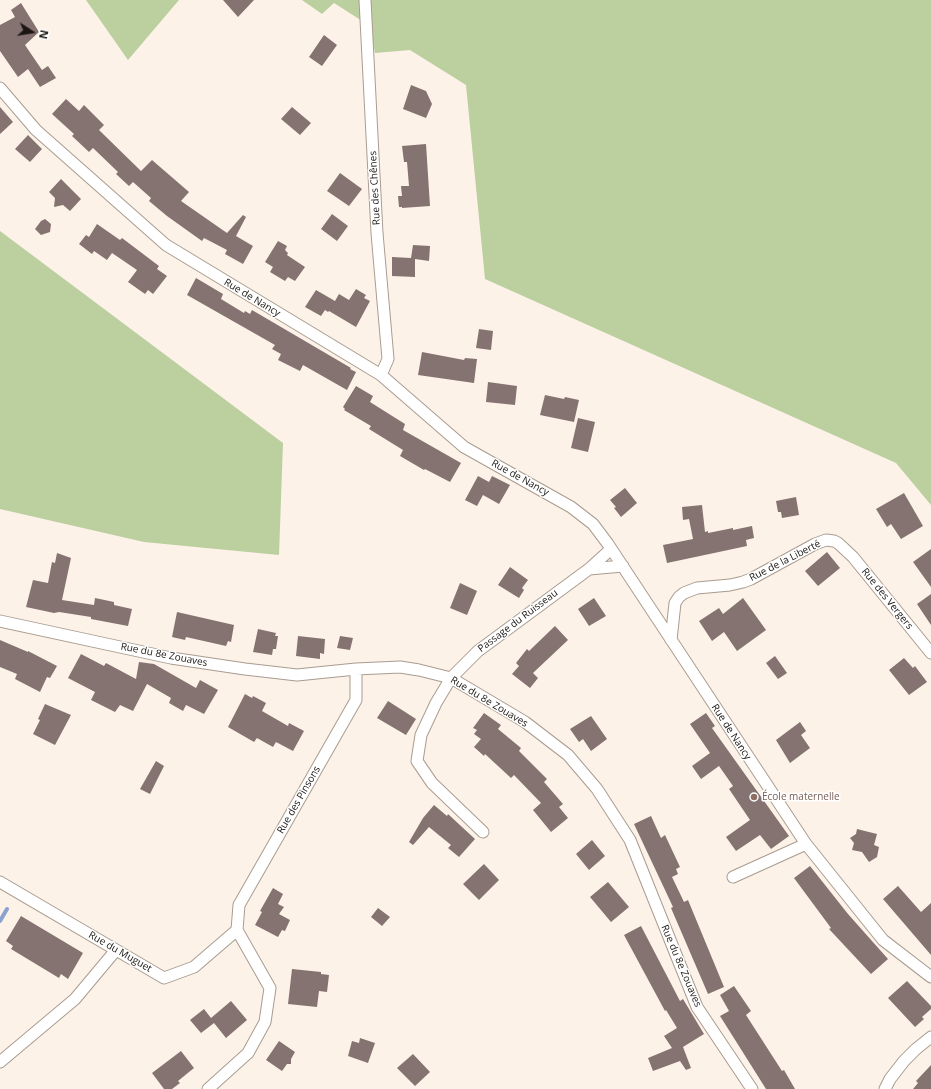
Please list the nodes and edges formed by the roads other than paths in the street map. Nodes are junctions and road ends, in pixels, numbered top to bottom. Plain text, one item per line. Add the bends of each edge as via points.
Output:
1 (365, 0) edge
2 (0, 88) edge
3 (381, 375) junction
4 (842, 547) joint
5 (611, 549) junction
6 (622, 566) junction
7 (589, 569) junction
8 (0, 621) edge
9 (671, 640) junction
10 (931, 653) edge
11 (356, 669) junction
12 (455, 680) junction
13 (483, 832) dead end
14 (806, 844) junction
15 (733, 876) dead end
16 (0, 882) edge
17 (237, 930) junction
18 (116, 950) junction
19 (931, 976) edge
20 (931, 1037) edge
21 (0, 1062) edge
22 (208, 1089) edge
23 (752, 1089) edge
24 (885, 1089) edge

1 - 3 street, Rue des Chênes via 388,359
2 - 3 street, Rue de Nancy via 36,130 166,245
3 - 5 street, Rue de Nancy via 464,447 578,512 593,524
4 - 9 street, Rue de la Liberté via 834,541 821,541 747,581 697,588 684,593 675,603
4 - 10 street, Rue des Vergers
5 - 6 street, Rue de Nancy
5 - 7 street, Passage du Ruisseau
6 - 7 street
6 - 9 street, Rue de Nancy
7 - 12 street, Passage du Ruisseau via 478,651
8 - 11 street, Rue du 8e Zouaves via 171,658 245,669 297,675
9 - 14 street, Rue de Nancy
11 - 12 street, Rue du 8e Zouaves via 400,667
11 - 17 street, Rue des Pinsons via 356,700 239,905
12 - 13 street, Passage du Ruisseau via 436,703 422,735 417,761 432,783
12 - 23 street, Rue du 8e Zouaves via 525,722 568,755 597,790 630,840 697,1007
14 - 15 street
14 - 19 street, Rue de Nancy via 883,940
16 - 18 street, Rue du Muguet
17 - 18 street, Rue du Muguet via 194,967 164,978
17 - 22 street via 270,988 265,1022 248,1053
18 - 21 street via 76,999
20 - 24 street via 904,1061

